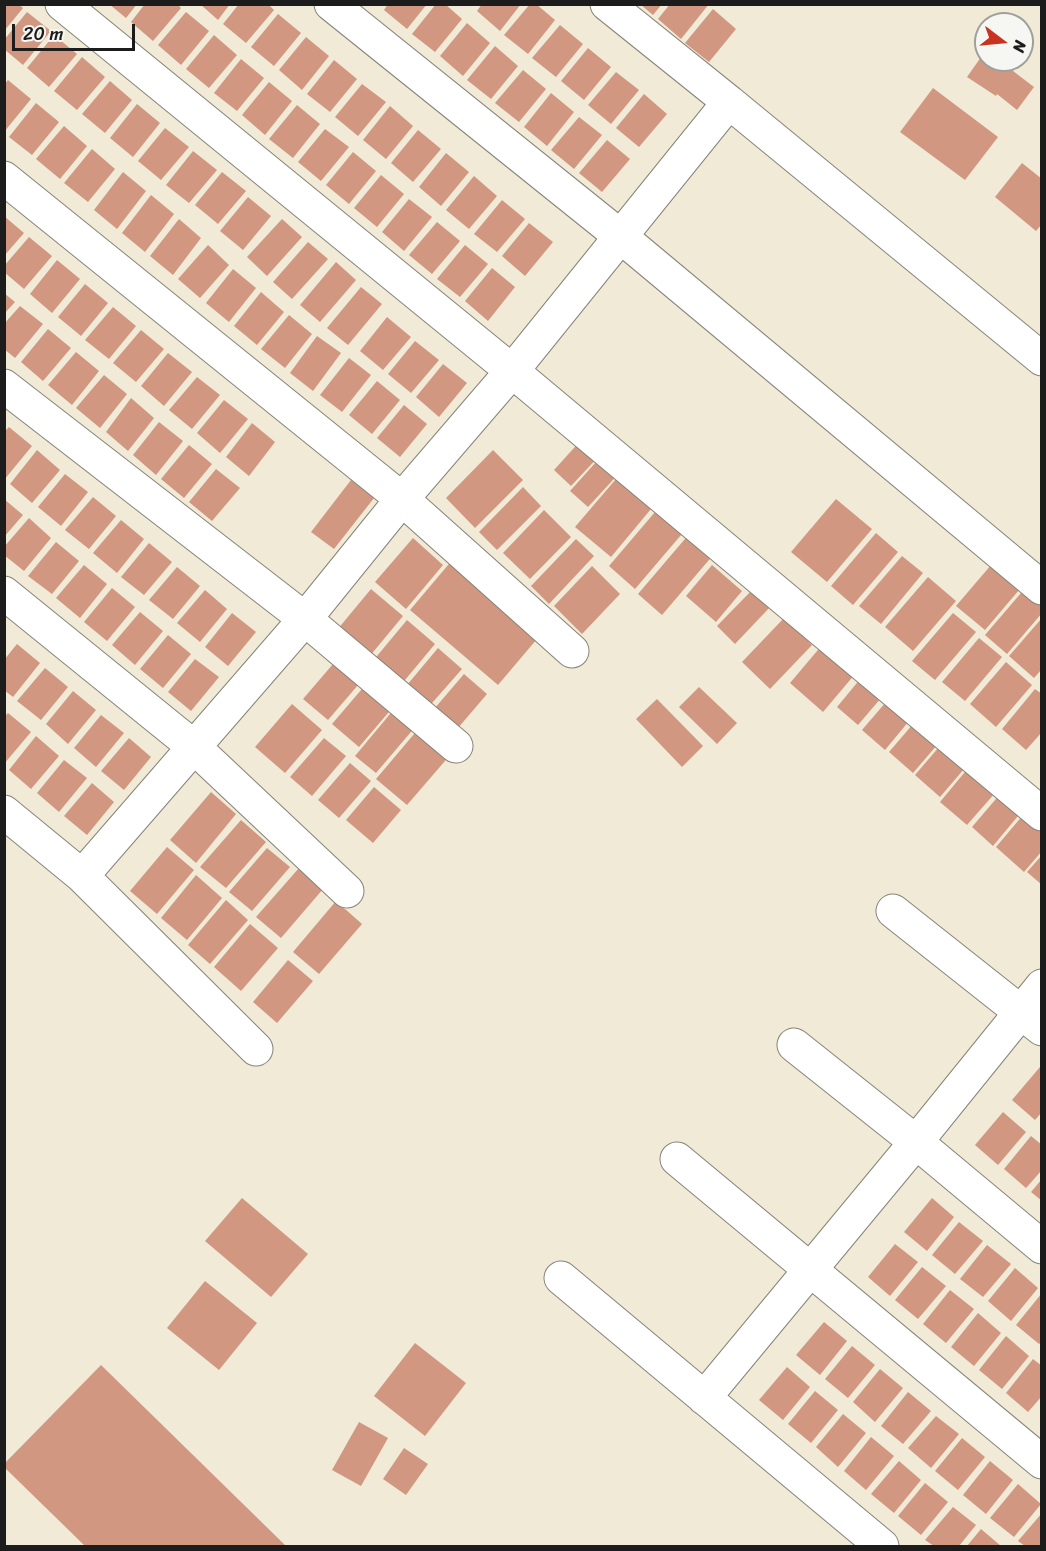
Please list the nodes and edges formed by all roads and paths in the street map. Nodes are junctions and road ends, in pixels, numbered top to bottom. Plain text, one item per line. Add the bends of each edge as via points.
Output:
1 (62, 4) edge
2 (331, 4) edge
3 (607, 4) edge
4 (729, 102) junction
5 (4, 178) edge
6 (620, 236) junction
7 (1041, 359) edge
8 (512, 371) junction
9 (4, 386) edge
10 (402, 499) junction
11 (1041, 588) edge
12 (4, 592) edge
13 (305, 619) junction
14 (572, 651) dead end
15 (456, 746) dead end
16 (194, 747) junction
17 (4, 812) edge
18 (1041, 814) edge
19 (82, 876) junction
20 (347, 891) dead end
21 (893, 912) dead end
22 (1041, 986) edge
23 (1031, 1020) edge
24 (794, 1045) dead end
25 (256, 1049) dead end
26 (916, 1142) junction
27 (677, 1159) dead end
28 (1041, 1247) edge
29 (809, 1271) junction
30 (561, 1278) dead end
31 (704, 1398) junction
32 (1041, 1462) edge
33 (882, 1546) edge

1 - 8 street
2 - 6 street
3 - 4 street
4 - 6 street
4 - 7 street
5 - 10 street
6 - 8 street
6 - 11 street
8 - 10 street
8 - 18 street
9 - 13 street
10 - 13 street
10 - 14 street
12 - 16 street
13 - 15 street
13 - 16 street
16 - 19 street
16 - 20 street
17 - 19 street
19 - 25 street
21 - 23 street
22 - 23 street
23 - 26 street
24 - 26 street
26 - 28 street
26 - 29 street
27 - 29 street
29 - 31 street
29 - 32 street
30 - 31 street
31 - 33 street

